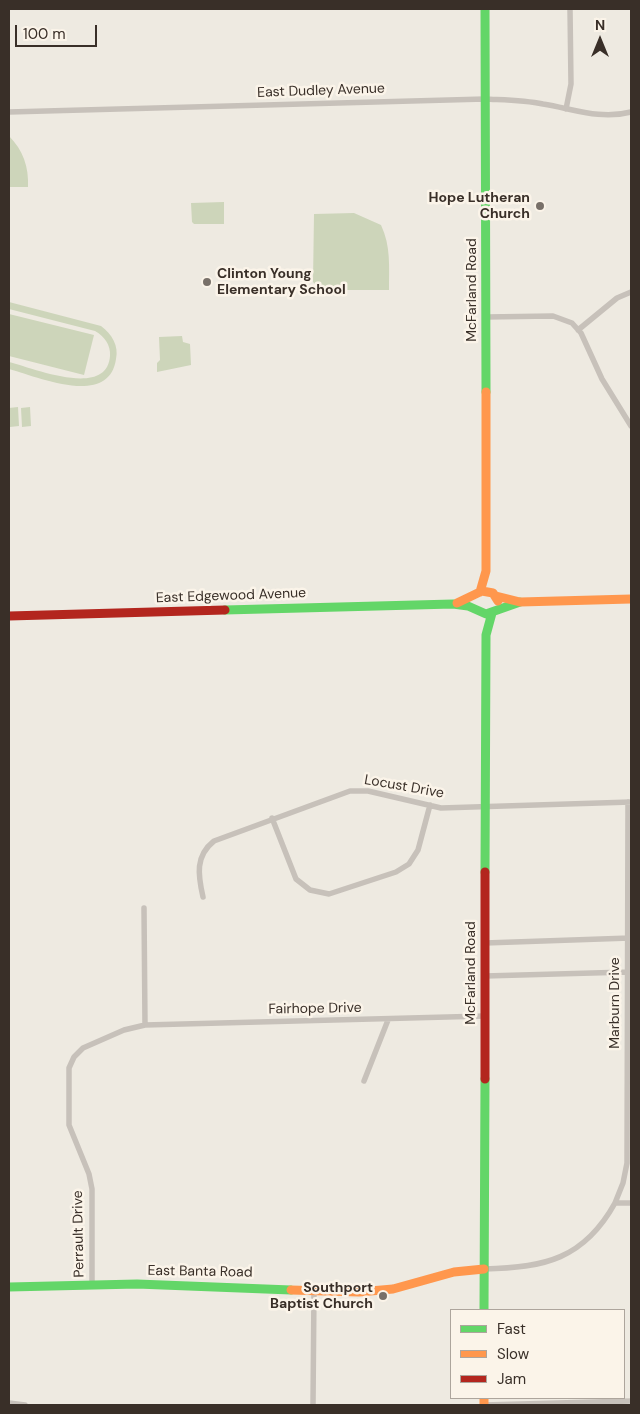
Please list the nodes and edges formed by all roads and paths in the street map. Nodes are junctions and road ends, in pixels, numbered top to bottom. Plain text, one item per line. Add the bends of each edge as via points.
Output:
1 (485, 9) edge
2 (570, 9) edge
3 (485, 99) junction
4 (566, 109) junction
5 (9, 112) edge
6 (631, 112) edge
7 (631, 292) edge
8 (486, 317) junction
9 (578, 330) junction
10 (631, 426) edge
11 (486, 571) junction
12 (478, 594) junction
13 (494, 595) junction
14 (631, 599) edge
15 (520, 602) junction
16 (453, 604) junction
17 (477, 611) junction
18 (493, 612) junction
19 (9, 616) edge
20 (486, 635) junction
21 (630, 802) edge
22 (430, 805) junction
23 (486, 806) junction
24 (272, 818) junction
25 (203, 897) dead end
26 (144, 908) dead end
27 (630, 938) edge
28 (485, 943) junction
29 (628, 972) junction
30 (485, 976) junction
31 (485, 1016) junction
32 (388, 1020) junction
33 (145, 1025) junction
34 (364, 1081) dead end
35 (631, 1202) edge
36 (615, 1203) junction
37 (484, 1269) junction
38 (92, 1285) junction
39 (9, 1288) edge
40 (314, 1290) junction
41 (484, 1309) edge
42 (631, 1401) edge
43 (9, 1403) edge
44 (25, 1405) edge
45 (313, 1405) edge
46 (484, 1405) edge

1 - 3 street, McFarland Road
2 - 4 street via 571,84
3 - 4 street, East Dudley Avenue via 536,102
3 - 5 street, East Dudley Avenue
3 - 8 street, McFarland Road
4 - 6 street, East Dudley Avenue via 605,115
7 - 9 street via 617,298
8 - 9 street via 553,316 567,320
8 - 11 street, McFarland Road
9 - 10 street via 602,379
11 - 12 street, McFarland Road
11 - 13 street, McFarland Road
12 - 13 street, East Edgewood Avenue via 488,591
12 - 16 street, East Edgewood Avenue
12 - 17 street via 474,604
13 - 15 street, East Edgewood Avenue
13 - 18 street via 498,604
14 - 15 street, East Edgewood Avenue
15 - 18 street, East Edgewood Avenue
16 - 17 street, East Edgewood Avenue
16 - 19 street, East Edgewood Avenue
17 - 18 street, East Edgewood Avenue
17 - 20 street, McFarland Road
18 - 20 street, McFarland Road
20 - 23 street, McFarland Road
21 - 23 street, Locust Drive
21 - 27 street, Marburn Drive
22 - 23 street, Locust Drive via 449,808
22 - 24 street, Locust Drive via 368,791 344,792
22 - 24 street via 418,850 408,864 396,872 329,894 310,890 296,879
23 - 28 street, McFarland Road
24 - 25 street, Locust Drive via 223,836 208,846 198,866
26 - 33 street
27 - 28 street
27 - 29 street, Marburn Drive
28 - 30 street, McFarland Road
29 - 30 street
29 - 36 street, Marburn Drive via 627,1163
30 - 31 street, McFarland Road
31 - 32 street, Fairhope Drive
31 - 37 street, McFarland Road
32 - 33 street, Fairhope Drive
32 - 34 street
33 - 38 street, Perrault Drive via 124,1030 83,1048 74,1056 69,1068 70,1128 92,1189
35 - 36 street
36 - 37 street, East Banta Road via 592,1234 562,1257 528,1267
37 - 40 street, East Banta Road via 454,1272 385,1290
37 - 41 street, McFarland Road
38 - 39 street, East Banta Road
38 - 40 street, East Banta Road via 204,1285
40 - 45 street
42 - 46 street
43 - 44 street

